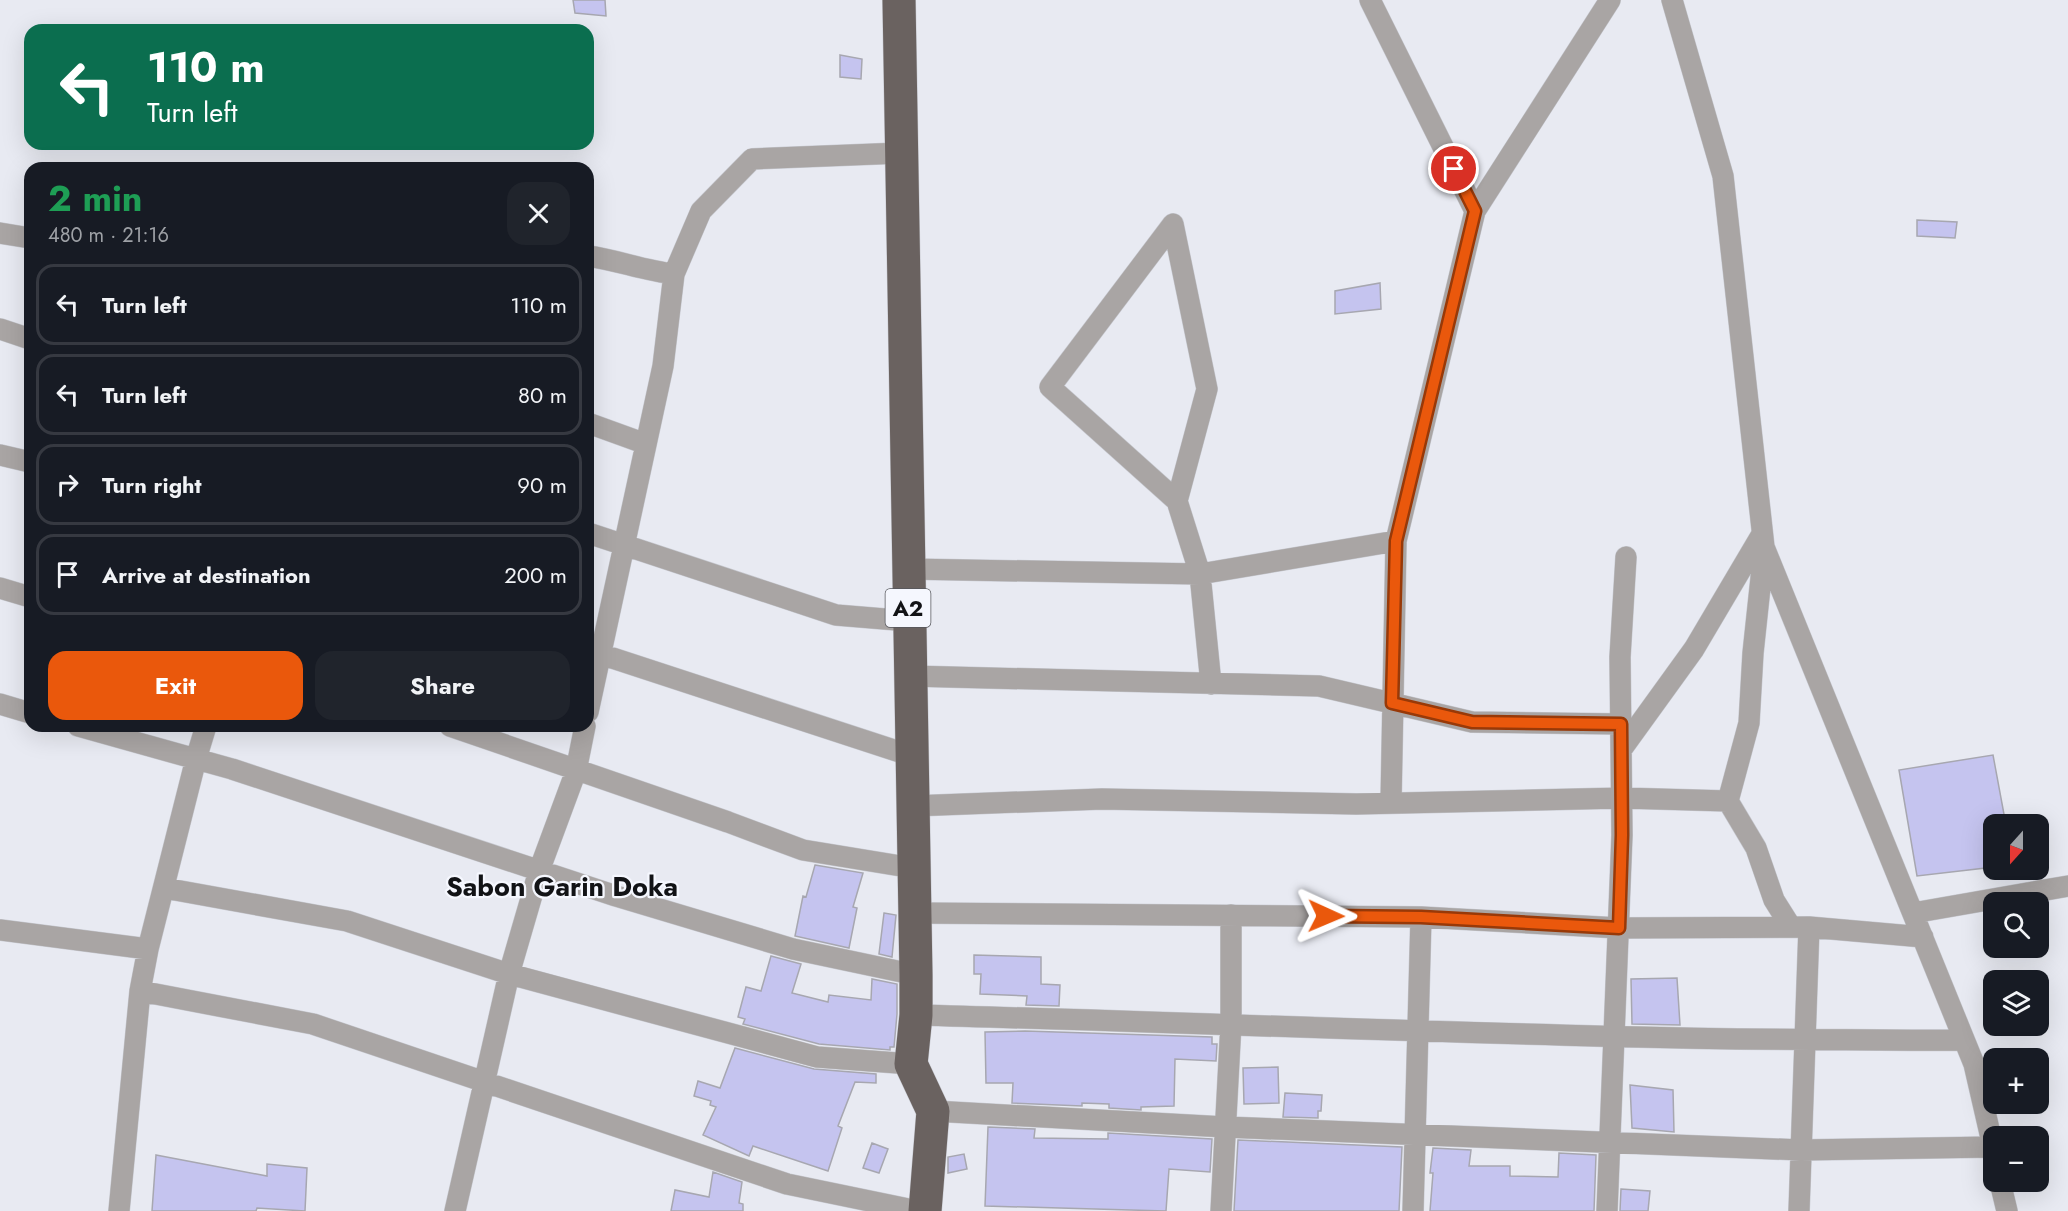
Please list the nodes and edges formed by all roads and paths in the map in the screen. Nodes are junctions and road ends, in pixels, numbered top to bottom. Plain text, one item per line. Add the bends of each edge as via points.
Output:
1 (899, 0) edge
2 (1370, 0) edge
3 (1610, 0) edge
4 (1672, 0) edge
5 (901, 153) junction
6 (1475, 211) junction
7 (0, 233) edge
8 (24, 237) edge
9 (594, 257) edge
10 (674, 274) junction
11 (0, 329) edge
12 (24, 337) edge
13 (594, 425) edge
14 (646, 444) junction
15 (0, 455) edge
16 (24, 461) edge
17 (1177, 501) junction
18 (594, 535) edge
19 (1763, 540) junction
20 (1396, 541) junction
21 (624, 545) junction
22 (1626, 557) dead end
23 (908, 569) junction
24 (1200, 574) junction
25 (0, 588) edge
26 (24, 595) edge
27 (909, 621) junction
28 (594, 652) edge
29 (910, 676) junction
30 (1211, 684) junction
31 (1392, 703) junction
32 (0, 704) edge
33 (24, 711) edge
34 (1621, 724) junction
35 (99, 732) edge
36 (204, 732) edge
37 (467, 732) edge
38 (584, 732) edge
39 (1621, 750) junction
40 (912, 756) junction
41 (196, 759) junction
42 (576, 771) junction
43 (1622, 798) junction
44 (1728, 801) junction
45 (1391, 803) junction
46 (912, 806) junction
47 (914, 868) junction
48 (539, 871) junction
49 (2068, 886) edge
50 (164, 888) junction
51 (914, 913) junction
52 (1913, 913) junction
53 (1231, 915) junction
54 (1421, 917) junction
55 (1800, 927) junction
56 (1619, 928) junction
57 (0, 930) edge
58 (1923, 937) junction
59 (148, 949) junction
60 (509, 974) junction
61 (916, 975) junction
62 (140, 991) junction
63 (916, 1015) junction
64 (1231, 1023) junction
65 (1418, 1031) junction
66 (1614, 1037) junction
67 (1964, 1040) junction
68 (1804, 1041) junction
69 (911, 1064) junction
70 (486, 1082) junction
71 (933, 1111) junction
72 (1988, 1126) edge
73 (1226, 1127) junction
74 (1416, 1135) junction
75 (1611, 1143) junction
76 (1983, 1149) edge
77 (1801, 1150) junction
78 (2002, 1192) edge
79 (119, 1211) edge
80 (455, 1211) edge
81 (918, 1211) edge
82 (925, 1211) edge
83 (1221, 1211) edge
84 (1413, 1211) edge
85 (1607, 1211) edge
86 (1799, 1211) edge
87 (2007, 1211) edge

1 - 5 highway, A2
2 - 6 street
3 - 6 street
4 - 19 street via 1723,176
5 - 10 street via 752,159 701,211
5 - 23 highway, A2
6 - 20 street
7 - 8 street
9 - 10 street
10 - 14 street via 663,366
11 - 12 street
13 - 14 street
14 - 21 street
15 - 16 street
17 - 17 street via 1050,387 1173,224 1207,389
17 - 24 street
18 - 21 street
19 - 39 street via 1694,649
19 - 44 street via 1749,723
19 - 52 street
20 - 24 street
20 - 31 street
21 - 27 street via 836,615
21 - 28 street
22 - 34 street via 1620,657
23 - 24 street
23 - 27 highway, A2
24 - 30 street
25 - 26 street
27 - 29 highway, A2
28 - 40 street
29 - 30 street
29 - 40 highway, A2
30 - 31 street via 1319,686
31 - 34 street via 1472,722
31 - 45 street
32 - 33 street
34 - 39 street
35 - 41 street
36 - 41 street
37 - 42 street
38 - 42 street
39 - 43 street
40 - 46 highway, A2
41 - 48 street
41 - 50 street
42 - 47 street via 803,850
42 - 48 street
43 - 44 street
43 - 45 street
43 - 56 street
44 - 55 street via 1756,848 1774,900
45 - 46 street via 1102,799
46 - 47 highway, A2
47 - 51 highway, A2
48 - 60 street
48 - 61 street via 793,949
49 - 52 street
50 - 59 street
50 - 60 street via 346,921
51 - 53 street
51 - 61 highway, A2
52 - 58 street
53 - 54 street
53 - 64 street
54 - 56 street
54 - 65 street
55 - 56 street
55 - 58 street
55 - 68 street
56 - 66 street
57 - 59 street
58 - 67 street
59 - 62 street
60 - 69 street via 817,1057
60 - 70 street
61 - 63 highway, A2
62 - 70 street via 313,1024
62 - 79 street
63 - 64 street
63 - 69 highway, A2
64 - 65 street
64 - 73 street
65 - 66 street
65 - 74 street
66 - 68 street
66 - 75 street
67 - 68 street
67 - 72 street via 1974,1064
68 - 77 street
69 - 71 highway
70 - 80 street
70 - 81 street via 787,1184
71 - 73 street
71 - 82 highway
73 - 74 street
73 - 83 street
74 - 75 street
74 - 84 street
75 - 77 street
75 - 85 street
76 - 77 street
77 - 86 street
78 - 87 street

